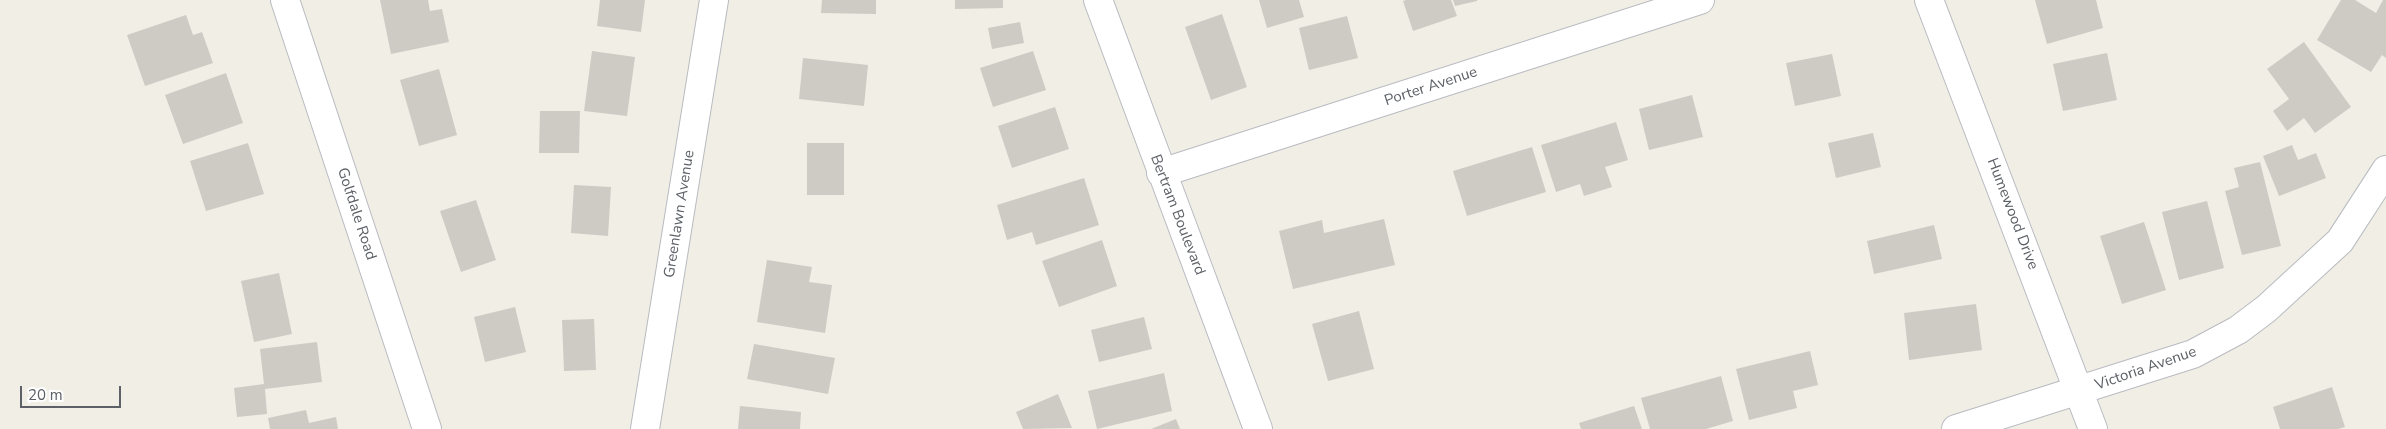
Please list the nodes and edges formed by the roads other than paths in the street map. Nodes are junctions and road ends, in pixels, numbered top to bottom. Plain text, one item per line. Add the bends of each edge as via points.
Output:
1 (285, 0) edge
2 (714, 0) edge
3 (1098, 0) edge
4 (1700, 0) edge
5 (1929, 0) edge
6 (2386, 170) edge
7 (1162, 173) junction
8 (2080, 391) junction
9 (427, 429) edge
10 (645, 429) edge
11 (1258, 429) edge
12 (1956, 429) edge
13 (2094, 429) edge

1 - 9 street, Golfdale Road
2 - 10 street, Greenlawn Avenue
3 - 7 street, Bertram Boulevard
4 - 7 street, Porter Avenue
5 - 8 street, Humewood Drive
6 - 8 street, Victoria Avenue via 2340,241 2266,309 2238,330 2194,354
7 - 11 street, Bertram Boulevard
8 - 12 street, Victoria Avenue
8 - 13 street, Humewood Drive

